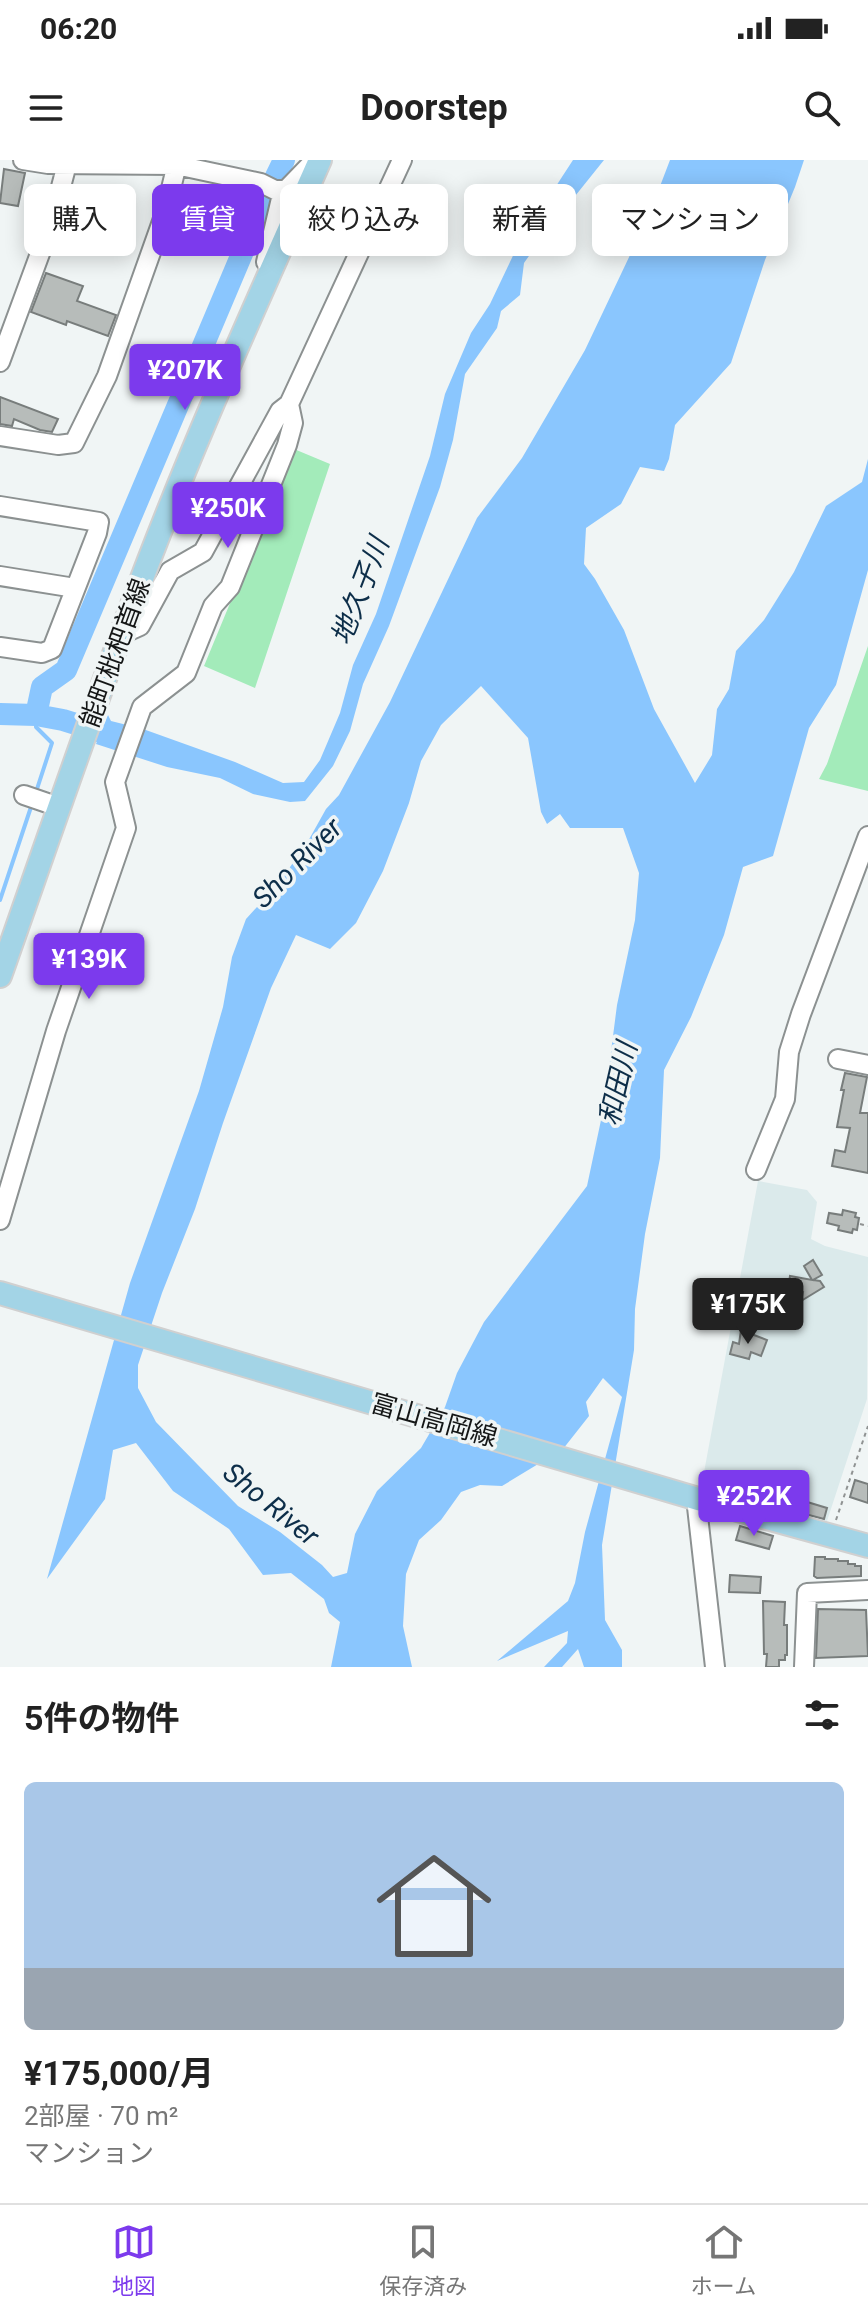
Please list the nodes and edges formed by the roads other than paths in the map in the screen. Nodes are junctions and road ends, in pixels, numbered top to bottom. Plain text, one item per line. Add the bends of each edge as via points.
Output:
1 (23, 160) edge
2 (318, 160) edge
3 (402, 160) edge
4 (177, 162) edge
5 (60, 163) edge
6 (292, 184) edge
7 (280, 190) edge
8 (280, 203) edge
9 (271, 269) junction
10 (0, 362) edge
11 (289, 404) junction
12 (0, 436) edge
13 (0, 506) edge
14 (0, 576) edge
15 (75, 588) junction
16 (120, 635) junction
17 (0, 647) edge
18 (868, 836) edge
19 (0, 976) edge
20 (838, 1059) dead end
21 (868, 1065) edge
22 (756, 1170) dead end
23 (0, 1220) edge
24 (0, 1293) edge
25 (696, 1498) junction
26 (868, 1546) edge
27 (868, 1590) edge
28 (715, 1667) edge
29 (804, 1667) edge

1 - 5 street
2 - 6 street
2 - 9 main road, 能町枇杷首線
3 - 11 street
4 - 5 street
4 - 7 street
4 - 12 street via 165,213 107,376 74,443
5 - 10 street via 52,221
8 - 9 street via 266,262
9 - 16 main road, 能町枇杷首線
11 - 16 street via 280,411 203,552 170,571 140,626
11 - 23 street via 293,423 287,445 230,587 213,606 186,673 142,707 115,782 126,828 56,1031
13 - 15 street via 99,522
14 - 15 street
15 - 17 street via 52,649 42,653
16 - 19 main road, 能町枇杷首線 via 72,770 41,801
18 - 22 street via 801,1014 789,1052 785,1099
20 - 21 street
24 - 25 main road, 富山高岡線
25 - 26 main road, 富山高岡線
25 - 28 street
27 - 29 street via 807,1593

